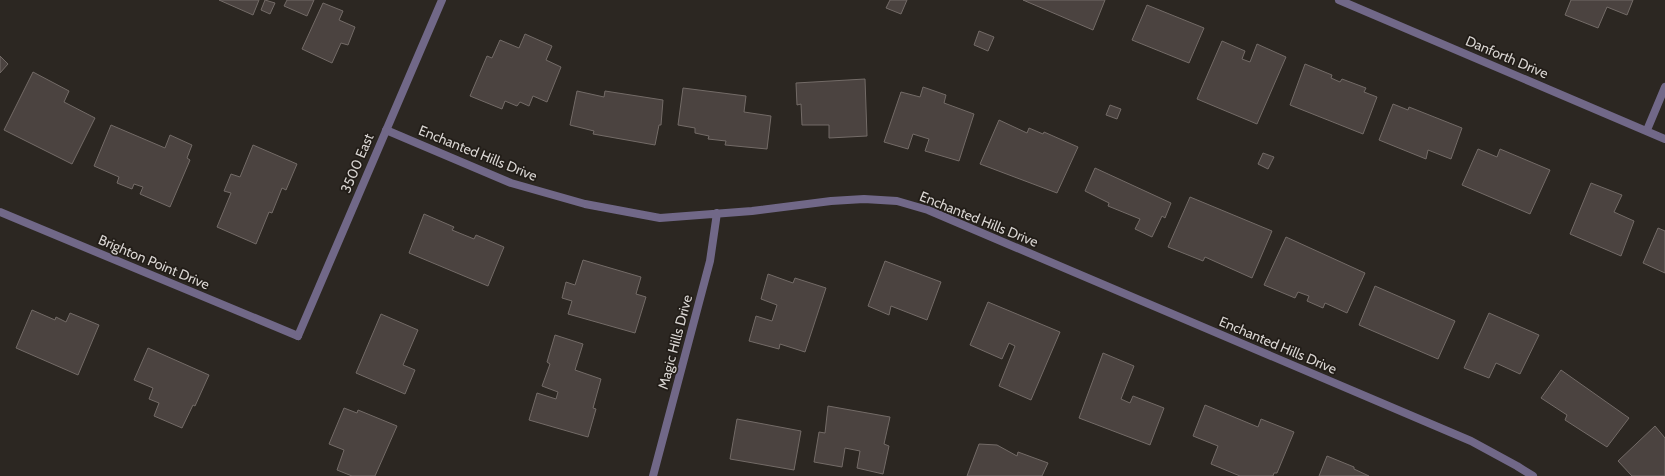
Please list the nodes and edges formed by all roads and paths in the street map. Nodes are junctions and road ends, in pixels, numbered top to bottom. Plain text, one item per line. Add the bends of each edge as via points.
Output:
1 (442, 0) edge
2 (1339, 0) edge
3 (1358, 4) edge
4 (1665, 87) edge
5 (386, 130) junction
6 (1647, 130) junction
7 (1665, 139) edge
8 (0, 212) edge
9 (717, 213) junction
10 (298, 336) joint
11 (653, 476) edge
12 (1532, 476) edge

1 - 5 street, 3500 East
2 - 3 street, Danforth Drive
3 - 6 street, Danforth Drive
4 - 6 street
5 - 9 street, Enchanted Hills Drive via 511,183 585,204 660,218
5 - 10 street, 3500 East
6 - 7 street, Danforth Drive
8 - 10 street, Brighton Point Drive
9 - 11 street, Magic Hills Drive via 710,261
9 - 12 street, Enchanted Hills Drive via 864,199 897,201 928,210 1471,441

